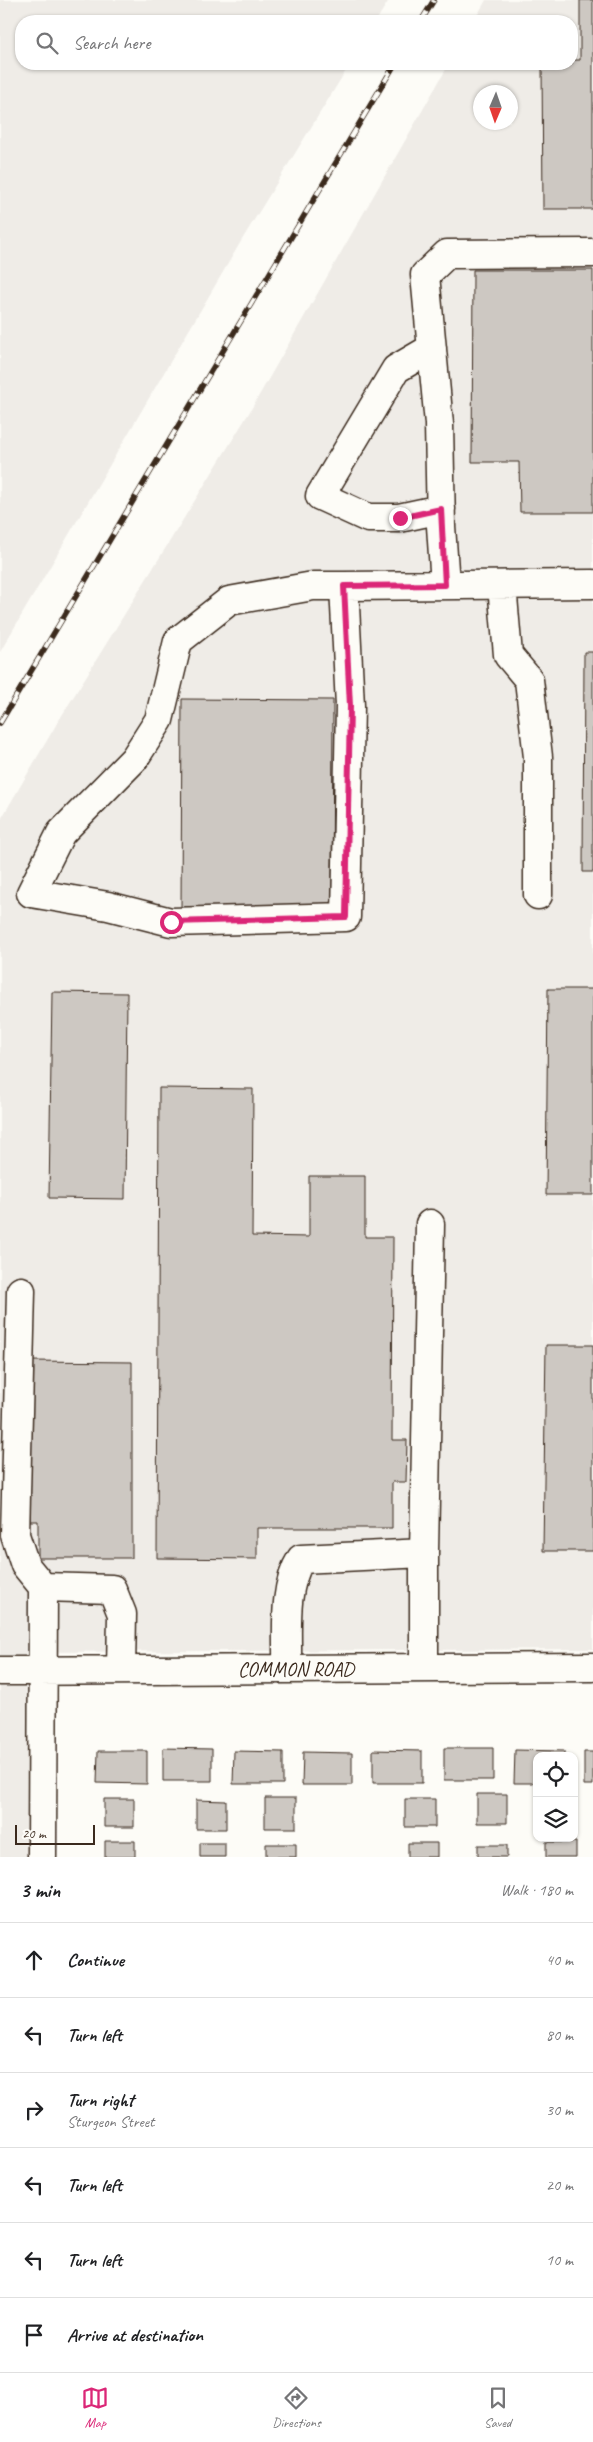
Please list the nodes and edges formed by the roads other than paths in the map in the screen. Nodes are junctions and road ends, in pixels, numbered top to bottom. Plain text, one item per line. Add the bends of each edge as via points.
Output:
1 (593, 253) edge
2 (432, 348) junction
3 (441, 509) junction
4 (502, 584) junction
5 (593, 584) edge
6 (445, 585) junction
7 (344, 586) junction
8 (538, 895) dead end
9 (430, 1224) dead end
10 (21, 1291) dead end
11 (424, 1553) junction
12 (43, 1586) junction
13 (424, 1668) junction
14 (593, 1668) edge
15 (287, 1669) junction
16 (121, 1670) junction
17 (0, 1671) edge
18 (44, 1671) junction
19 (42, 1857) edge

1 - 2 street via 447,254 425,275
2 - 3 street via 439,424
2 - 3 street via 396,369 320,496 368,518 400,518
3 - 6 street
4 - 5 street
4 - 6 street
4 - 8 street via 508,655 529,680 538,757
6 - 7 street
7 - 7 street via 313,586 230,601 178,641 160,720 134,759 60,833 31,893 108,906 171,922 346,917 350,706
9 - 11 street
10 - 12 street via 15,1535 26,1565
11 - 13 street
11 - 15 street via 300,1559 294,1570 290,1595
12 - 16 street via 112,1589 122,1614
12 - 18 street
13 - 14 street, COMMON ROAD
13 - 15 street, COMMON ROAD
15 - 16 street, COMMON ROAD
16 - 18 street, COMMON ROAD
17 - 18 street, COMMON ROAD
18 - 19 street

